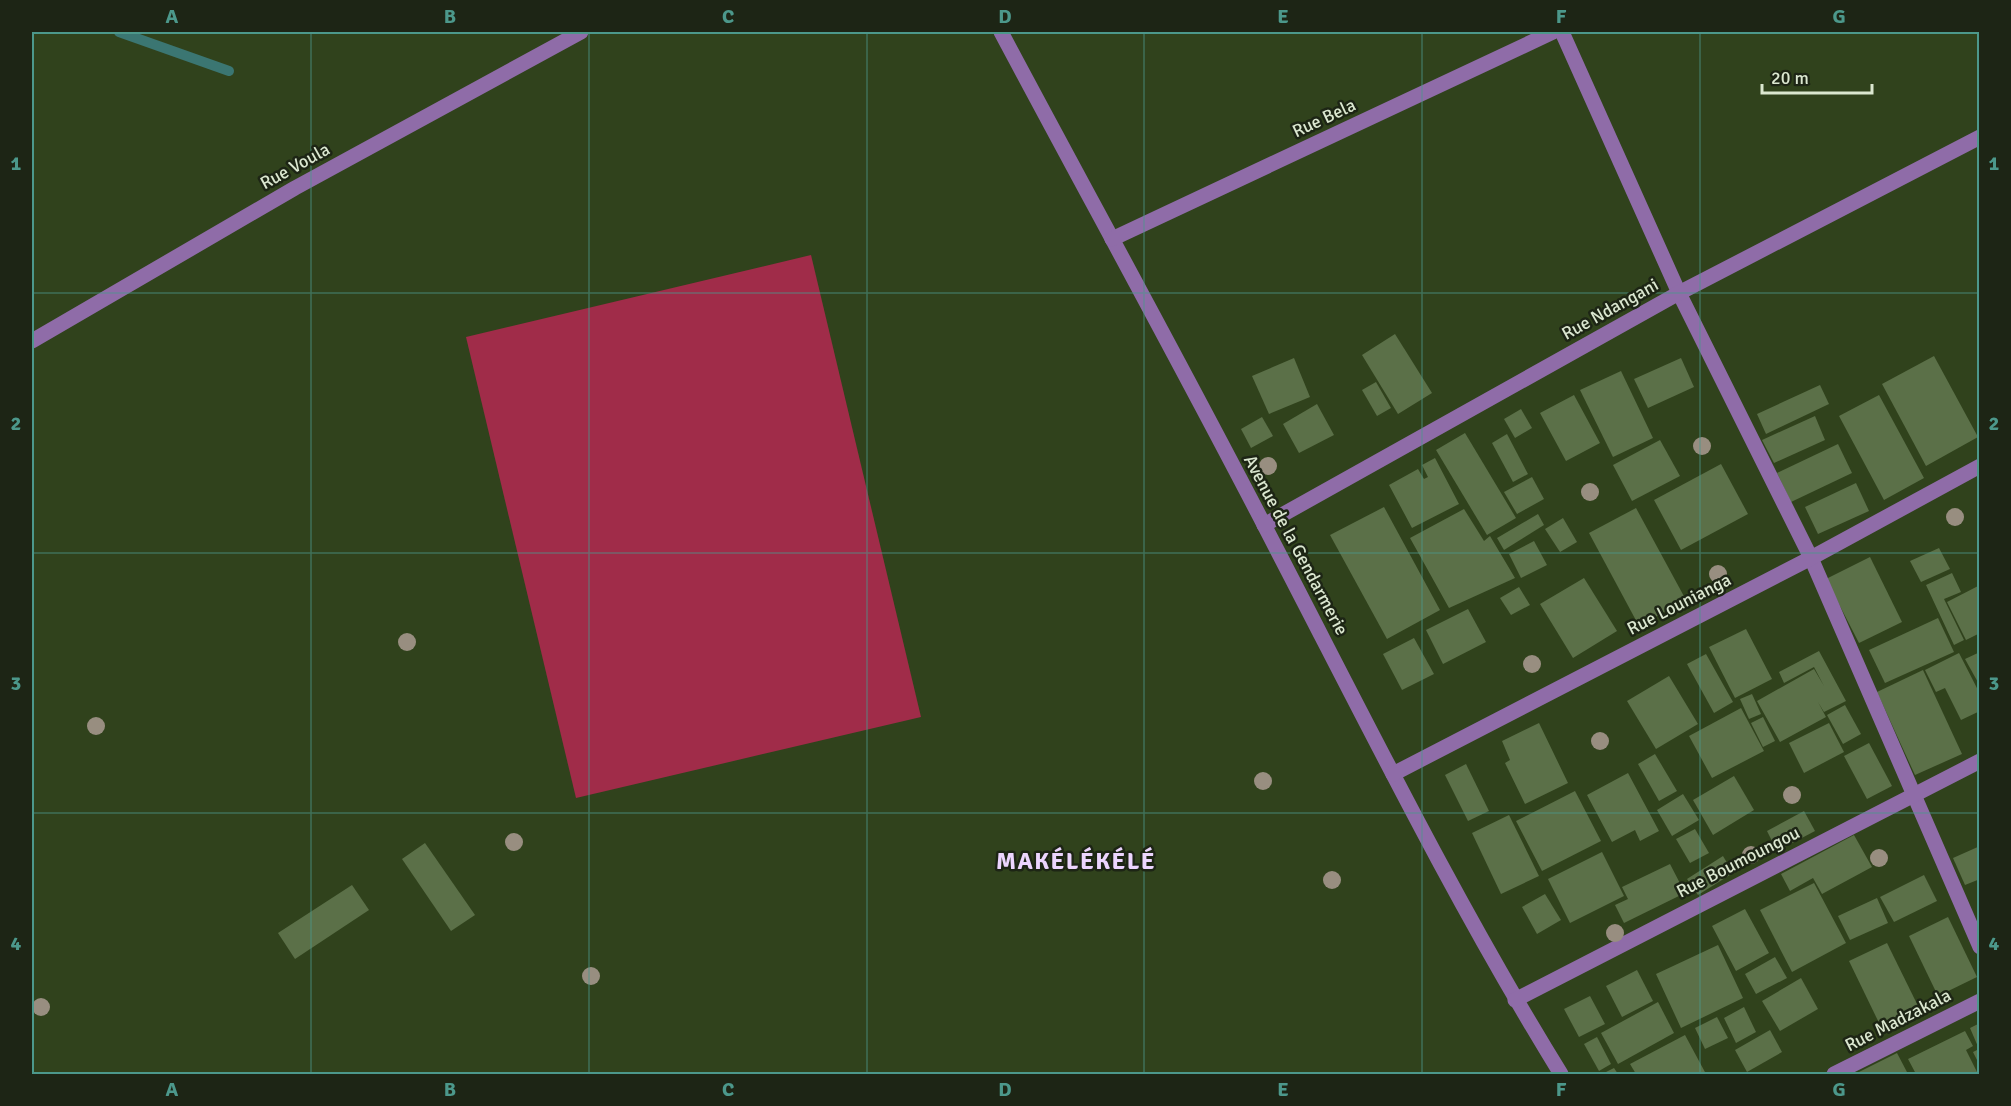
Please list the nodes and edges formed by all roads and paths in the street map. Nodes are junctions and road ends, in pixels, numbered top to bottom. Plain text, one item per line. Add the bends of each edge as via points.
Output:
1 (581, 32) edge
2 (1001, 32) edge
3 (1553, 32) edge
4 (1562, 32) edge
5 (1980, 137) edge
6 (1112, 239) junction
7 (1679, 292) junction
8 (32, 341) edge
9 (1980, 466) edge
10 (1264, 525) junction
11 (1811, 558) junction
12 (1980, 760) edge
13 (1394, 774) junction
14 (1914, 793) junction
15 (1980, 946) edge
16 (1515, 1000) junction
17 (1980, 1001) edge
18 (1561, 1074) edge
19 (1834, 1074) edge

1 - 8 street, Rue Voula via 295,188
2 - 6 street, Avenue de la Gendarmerie
3 - 6 street, Rue Bela
4 - 7 street
5 - 7 street, Rue Ndangani
6 - 10 street, Avenue de la Gendarmerie
7 - 10 street, Rue Ndangani
7 - 11 street
9 - 11 street, Rue Lounianga
10 - 13 street, Avenue de la Gendarmerie
11 - 13 street, Rue Lounianga
11 - 14 street
12 - 14 street, Rue Boumoungou
13 - 16 street, Avenue de la Gendarmerie
14 - 15 street
14 - 16 street, Rue Boumoungou
16 - 18 street, Avenue de la Gendarmerie
17 - 19 street, Rue Madzakala

